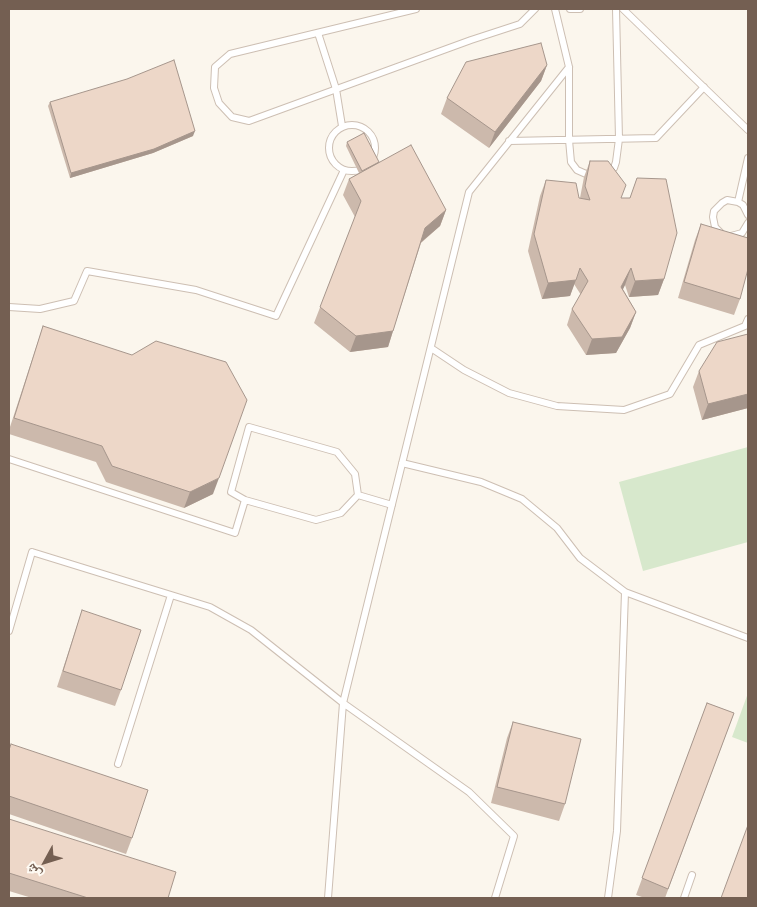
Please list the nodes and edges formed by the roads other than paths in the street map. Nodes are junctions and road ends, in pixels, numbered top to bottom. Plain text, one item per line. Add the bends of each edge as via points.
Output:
1 (416, 9) edge
2 (535, 9) edge
3 (555, 9) edge
4 (570, 9) edge
5 (580, 9) edge
6 (616, 9) edge
7 (623, 9) edge
8 (318, 33) junction
9 (569, 67) junction
10 (704, 87) junction
11 (336, 89) junction
12 (342, 126) junction
13 (748, 130) edge
14 (619, 139) junction
15 (569, 140) junction
16 (509, 141) junction
17 (748, 158) edge
18 (344, 170) junction
19 (738, 202) junction
20 (748, 215) edge
21 (748, 223) edge
22 (9, 306) edge
23 (748, 319) edge
24 (431, 348) junction
25 (9, 459) edge
26 (402, 463) junction
27 (358, 495) junction
28 (245, 500) junction
29 (392, 504) junction
30 (625, 592) junction
31 (171, 595) junction
32 (9, 631) edge
33 (748, 638) edge
34 (343, 703) junction
35 (118, 764) dead end
36 (692, 875) dead end
37 (328, 898) edge
38 (495, 898) edge
39 (608, 898) edge
40 (684, 898) edge

1 - 8 lane
2 - 11 lane via 520,24
3 - 9 lane
4 - 5 lane
6 - 14 lane
7 - 10 lane
8 - 11 lane
8 - 11 lane via 230,54 215,67 214,88 220,103 232,117 249,121
9 - 15 lane
9 - 16 lane
10 - 13 lane
10 - 14 lane via 656,138
11 - 12 lane
12 - 18 lane via 335,131 328,145 332,160
12 - 18 lane via 357,124 364,127 376,146 375,154 366,166
14 - 15 lane
14 - 15 lane via 614,168 586,174 571,162
15 - 16 lane
16 - 24 lane via 469,192
17 - 19 lane
18 - 22 lane via 276,316 196,290 87,271 74,301 40,309
19 - 20 lane
19 - 21 lane via 727,200 717,206 713,217 715,227 724,235 736,236
23 - 24 lane via 745,326 699,345 670,394 624,410 558,406 509,393 464,370
24 - 26 lane
25 - 28 lane via 235,533
26 - 29 lane
26 - 30 lane via 481,482 522,499 556,528 580,558
27 - 28 lane via 341,513 316,520
27 - 28 lane via 355,474 337,452 249,427 231,492
27 - 29 lane
29 - 34 lane
30 - 33 lane
30 - 39 lane via 617,831
31 - 32 lane via 32,552
31 - 34 lane via 210,608 251,630
31 - 35 lane
34 - 37 lane
34 - 38 lane via 469,792 514,836
36 - 40 lane

